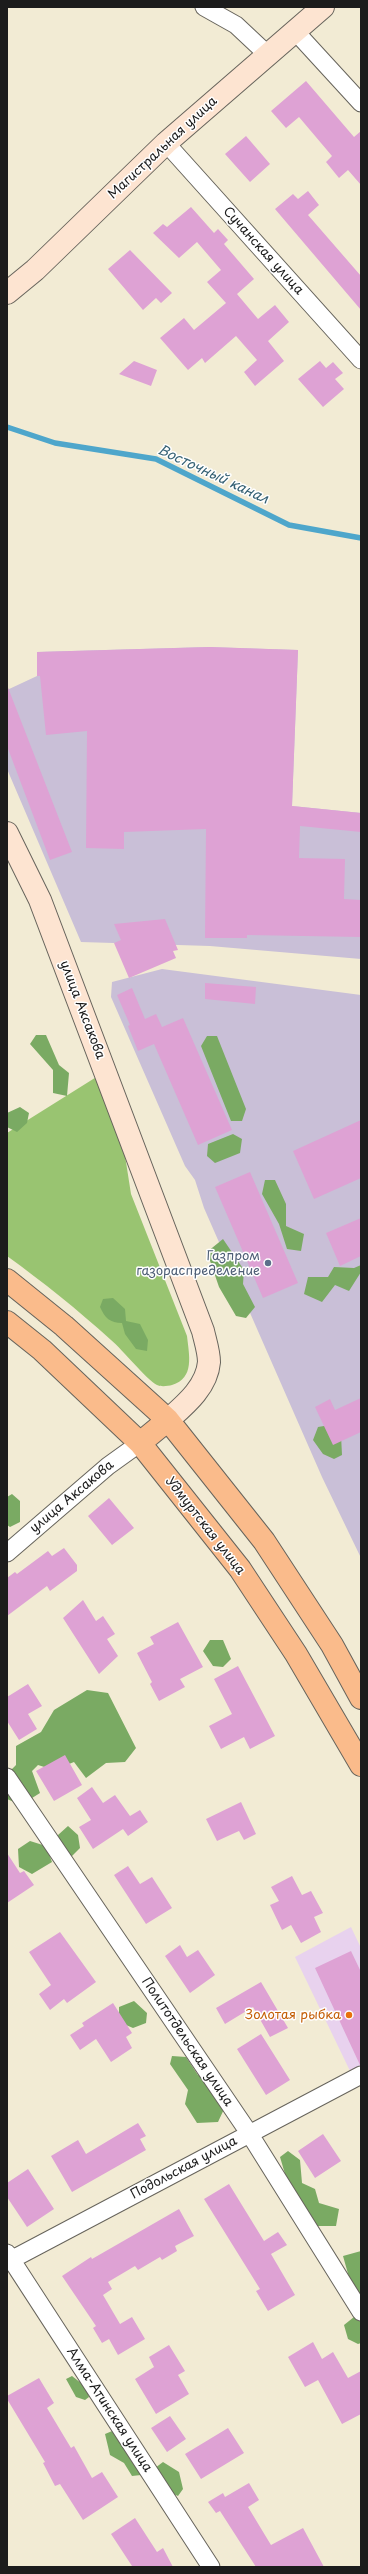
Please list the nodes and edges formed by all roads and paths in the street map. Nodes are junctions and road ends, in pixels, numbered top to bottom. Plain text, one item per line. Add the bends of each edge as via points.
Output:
1 (204, 7) edge
2 (323, 7) edge
3 (295, 31) junction
4 (268, 54) junction
5 (361, 103) edge
6 (166, 143) junction
7 (7, 293) edge
8 (361, 360) edge
9 (7, 833) edge
10 (7, 1280) edge
11 (7, 1322) edge
12 (168, 1420) junction
13 (140, 1443) junction
14 (7, 1552) edge
15 (361, 1698) edge
16 (361, 1765) edge
17 (7, 1777) edge
18 (361, 2075) edge
19 (249, 2133) junction
20 (8, 2258) edge
21 (361, 2312) edge
22 (211, 2567) edge

1 - 4 street via 236,25
2 - 3 street, Магистральная улица
3 - 4 street, Магистральная улица
3 - 5 street
4 - 6 street, Магистральная улица
6 - 7 street, Магистральная улица via 35,270
6 - 8 street, Сучанская улица
9 - 12 street, улица Аксакова via 40,900 203,1331 209,1361 205,1379 190,1401
10 - 12 main road via 64,1326
11 - 13 main road, Удмуртская улица via 42,1350
12 - 13 main road
12 - 15 main road via 264,1541 332,1645
13 - 14 street, улица Аксакова via 108,1466
13 - 16 main road, Удмуртская улица via 240,1569 296,1654
17 - 19 street, Политотдельская улица
18 - 19 street, Подольская улица
19 - 20 street, Подольская улица
19 - 21 street, Политотдельская улица
20 - 22 street, Алма-Атинская улица

